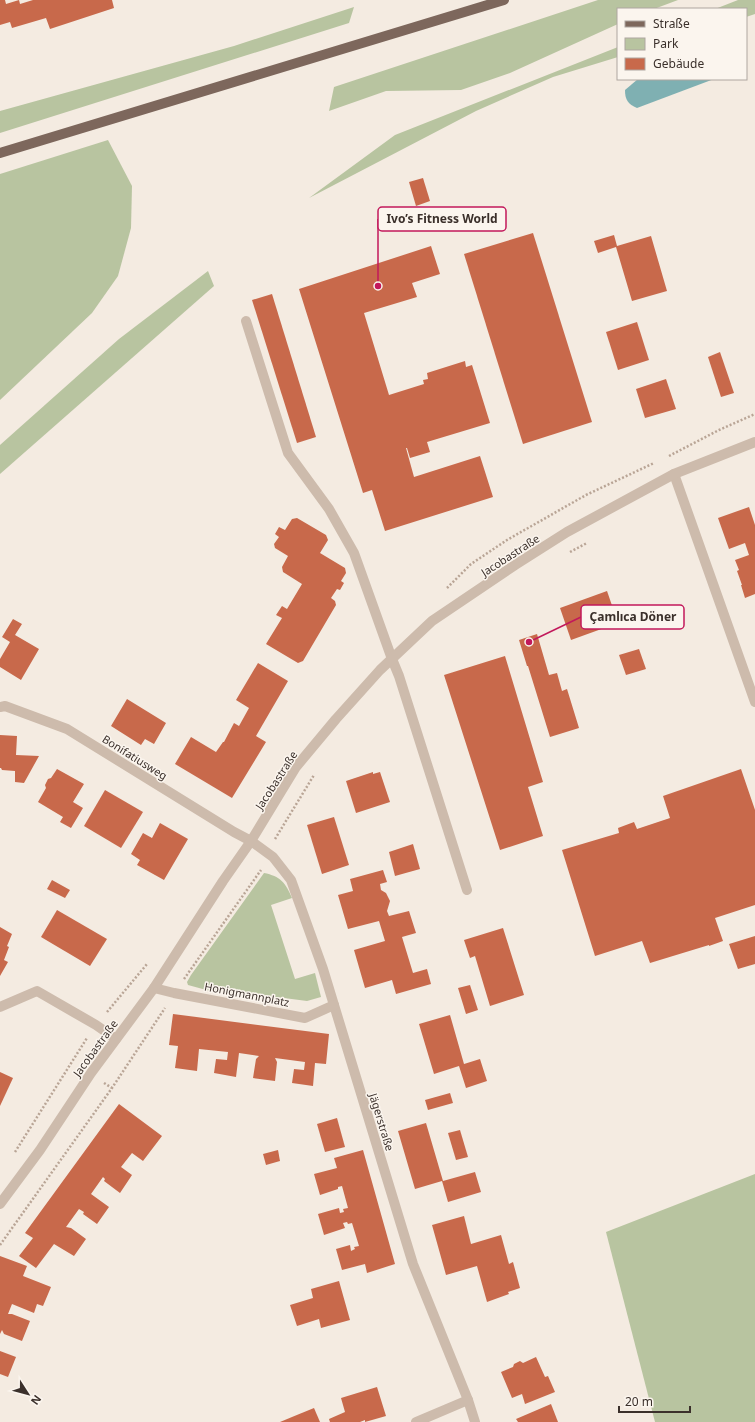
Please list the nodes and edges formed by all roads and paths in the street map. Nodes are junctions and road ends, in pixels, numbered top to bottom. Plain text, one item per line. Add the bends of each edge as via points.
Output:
1 (504, 0) edge
2 (0, 153) edge
3 (246, 321) dead end
4 (755, 414) edge
5 (755, 442) edge
6 (667, 457) dead end
7 (660, 460) dead end
8 (674, 474) junction
9 (591, 541) dead end
10 (564, 556) dead end
11 (446, 590) dead end
12 (392, 659) junction
13 (755, 702) edge
14 (0, 706) edge
15 (316, 771) dead end
16 (251, 841) junction
17 (267, 852) junction
18 (467, 890) dead end
19 (151, 958) dead end
20 (154, 988) junction
21 (174, 993) junction
22 (334, 1005) junction
23 (0, 1007) edge
24 (96, 1025) junction
25 (116, 1039) junction
26 (13, 1155) dead end
27 (0, 1204) edge
28 (0, 1245) edge
29 (468, 1400) junction
30 (416, 1422) edge
31 (475, 1422) edge

1 - 2 main road
3 - 12 street via 288,453 329,509 354,553
4 - 6 path
5 - 8 street, Jacobastraße
7 - 11 path via 586,495 507,540 471,564
8 - 12 street, Jacobastraße via 567,532 515,565 432,622
8 - 13 street
9 - 10 path
12 - 16 street, Jacobastraße via 296,767
12 - 18 street
14 - 16 street, Bonifatiusweg via 67,729
15 - 17 path
16 - 17 street, Jägerstraße
16 - 20 street, Jacobastraße
17 - 21 path via 263,867
17 - 22 street, Jägerstraße via 291,880
19 - 24 path
20 - 21 street, Honigmannplatz
20 - 25 street, Jacobastraße
21 - 22 street, Honigmannplatz via 305,1018
21 - 28 path via 112,1088
22 - 29 street, Jägerstraße via 413,1264
23 - 24 street via 37,992
24 - 25 street
24 - 26 path
25 - 27 street, Jacobastraße
29 - 30 street
29 - 31 street, Jägerstraße

